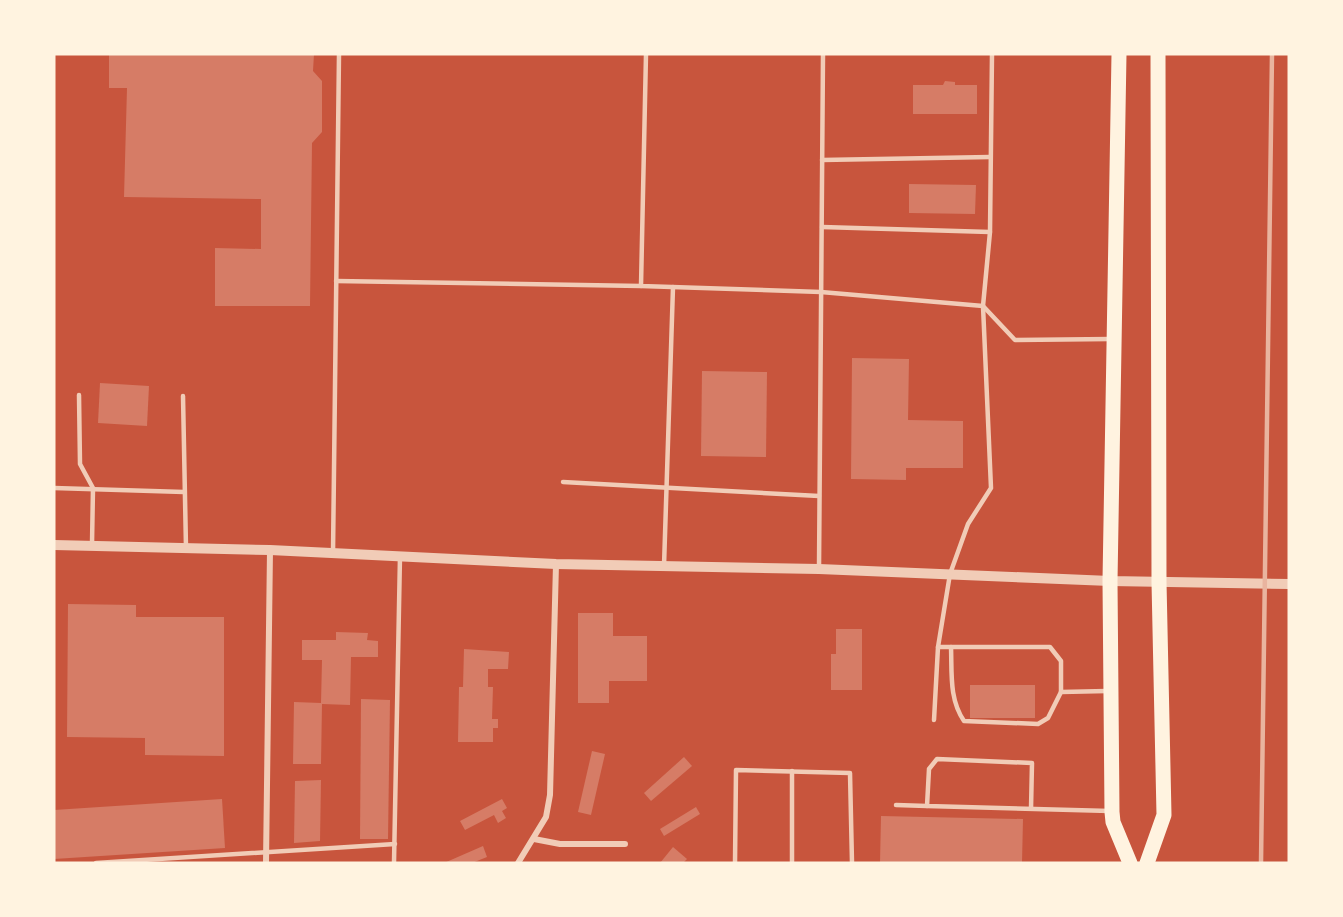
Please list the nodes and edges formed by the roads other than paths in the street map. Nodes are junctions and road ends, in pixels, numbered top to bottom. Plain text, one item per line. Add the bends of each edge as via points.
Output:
1 (339, 54) edge
2 (646, 54) edge
3 (823, 54) edge
4 (992, 54) edge
5 (1119, 54) edge
6 (1158, 54) edge
7 (990, 157) junction
8 (822, 160) junction
9 (822, 227) junction
10 (990, 232) junction
11 (336, 281) junction
12 (641, 286) junction
13 (673, 287) junction
14 (821, 292) junction
15 (983, 306) junction
16 (1114, 339) junction
17 (79, 395) dead end
18 (183, 396) dead end
19 (563, 482) dead end
20 (667, 487) junction
21 (54, 488) edge
22 (93, 488) junction
23 (184, 492) junction
24 (819, 496) junction
25 (54, 544) edge
26 (92, 544) junction
27 (186, 548) junction
28 (270, 550) junction
29 (333, 553) junction
30 (400, 556) junction
31 (556, 564) junction
32 (664, 566) junction
33 (819, 569) junction
34 (950, 574) junction
35 (1110, 581) junction
36 (1159, 582) junction
37 (1289, 584) edge
38 (938, 647) junction
39 (951, 647) junction
40 (1112, 691) junction
41 (1061, 692) junction
42 (934, 720) dead end
43 (792, 771) junction
44 (896, 805) dead end
45 (927, 806) junction
46 (1031, 809) junction
47 (1112, 812) junction
48 (534, 839) junction
49 (395, 844) junction
50 (625, 844) dead end
51 (266, 852) junction
52 (96, 863) edge
53 (266, 863) edge
54 (394, 863) edge
55 (518, 863) edge
56 (735, 863) edge
57 (792, 863) edge
58 (852, 863) edge
59 (1130, 863) edge
60 (1147, 863) edge

1 - 11 lane
2 - 12 lane
3 - 8 lane
4 - 7 lane
5 - 16 main road
6 - 36 main road
7 - 8 lane
7 - 10 lane
8 - 9 lane
9 - 10 lane
9 - 14 lane
10 - 15 lane
11 - 12 lane
11 - 29 lane
12 - 13 lane
13 - 14 lane
13 - 20 lane
14 - 15 lane
14 - 24 lane
15 - 16 lane via 1015,340
15 - 34 lane via 991,488 968,524
16 - 35 main road
17 - 22 lane via 80,464
18 - 23 lane
19 - 20 lane
20 - 24 lane
20 - 32 lane
21 - 22 lane
22 - 23 lane
22 - 26 lane
23 - 27 lane
24 - 33 lane
25 - 26 street
26 - 27 street
27 - 28 street
28 - 29 street
28 - 51 street
29 - 30 street
30 - 31 street
30 - 49 lane
31 - 32 street
31 - 48 street via 550,795 546,817
32 - 33 street
33 - 34 street
34 - 35 street
34 - 38 lane
35 - 36 street
35 - 40 main road
36 - 37 street
36 - 60 main road via 1164,815
38 - 39 lane
38 - 42 lane
39 - 41 lane via 1050,647 1060,661
39 - 41 lane via 953,694 956,710 964,721 1038,724 1048,718
40 - 41 lane
40 - 47 main road
43 - 56 lane via 736,770
43 - 57 lane
43 - 58 lane via 850,773
44 - 45 lane
45 - 46 lane
45 - 46 lane via 929,769 937,759 1032,763
46 - 47 lane
47 - 59 main road
48 - 50 street via 561,844
48 - 55 street
49 - 51 lane
49 - 54 lane
51 - 52 lane
51 - 53 street

